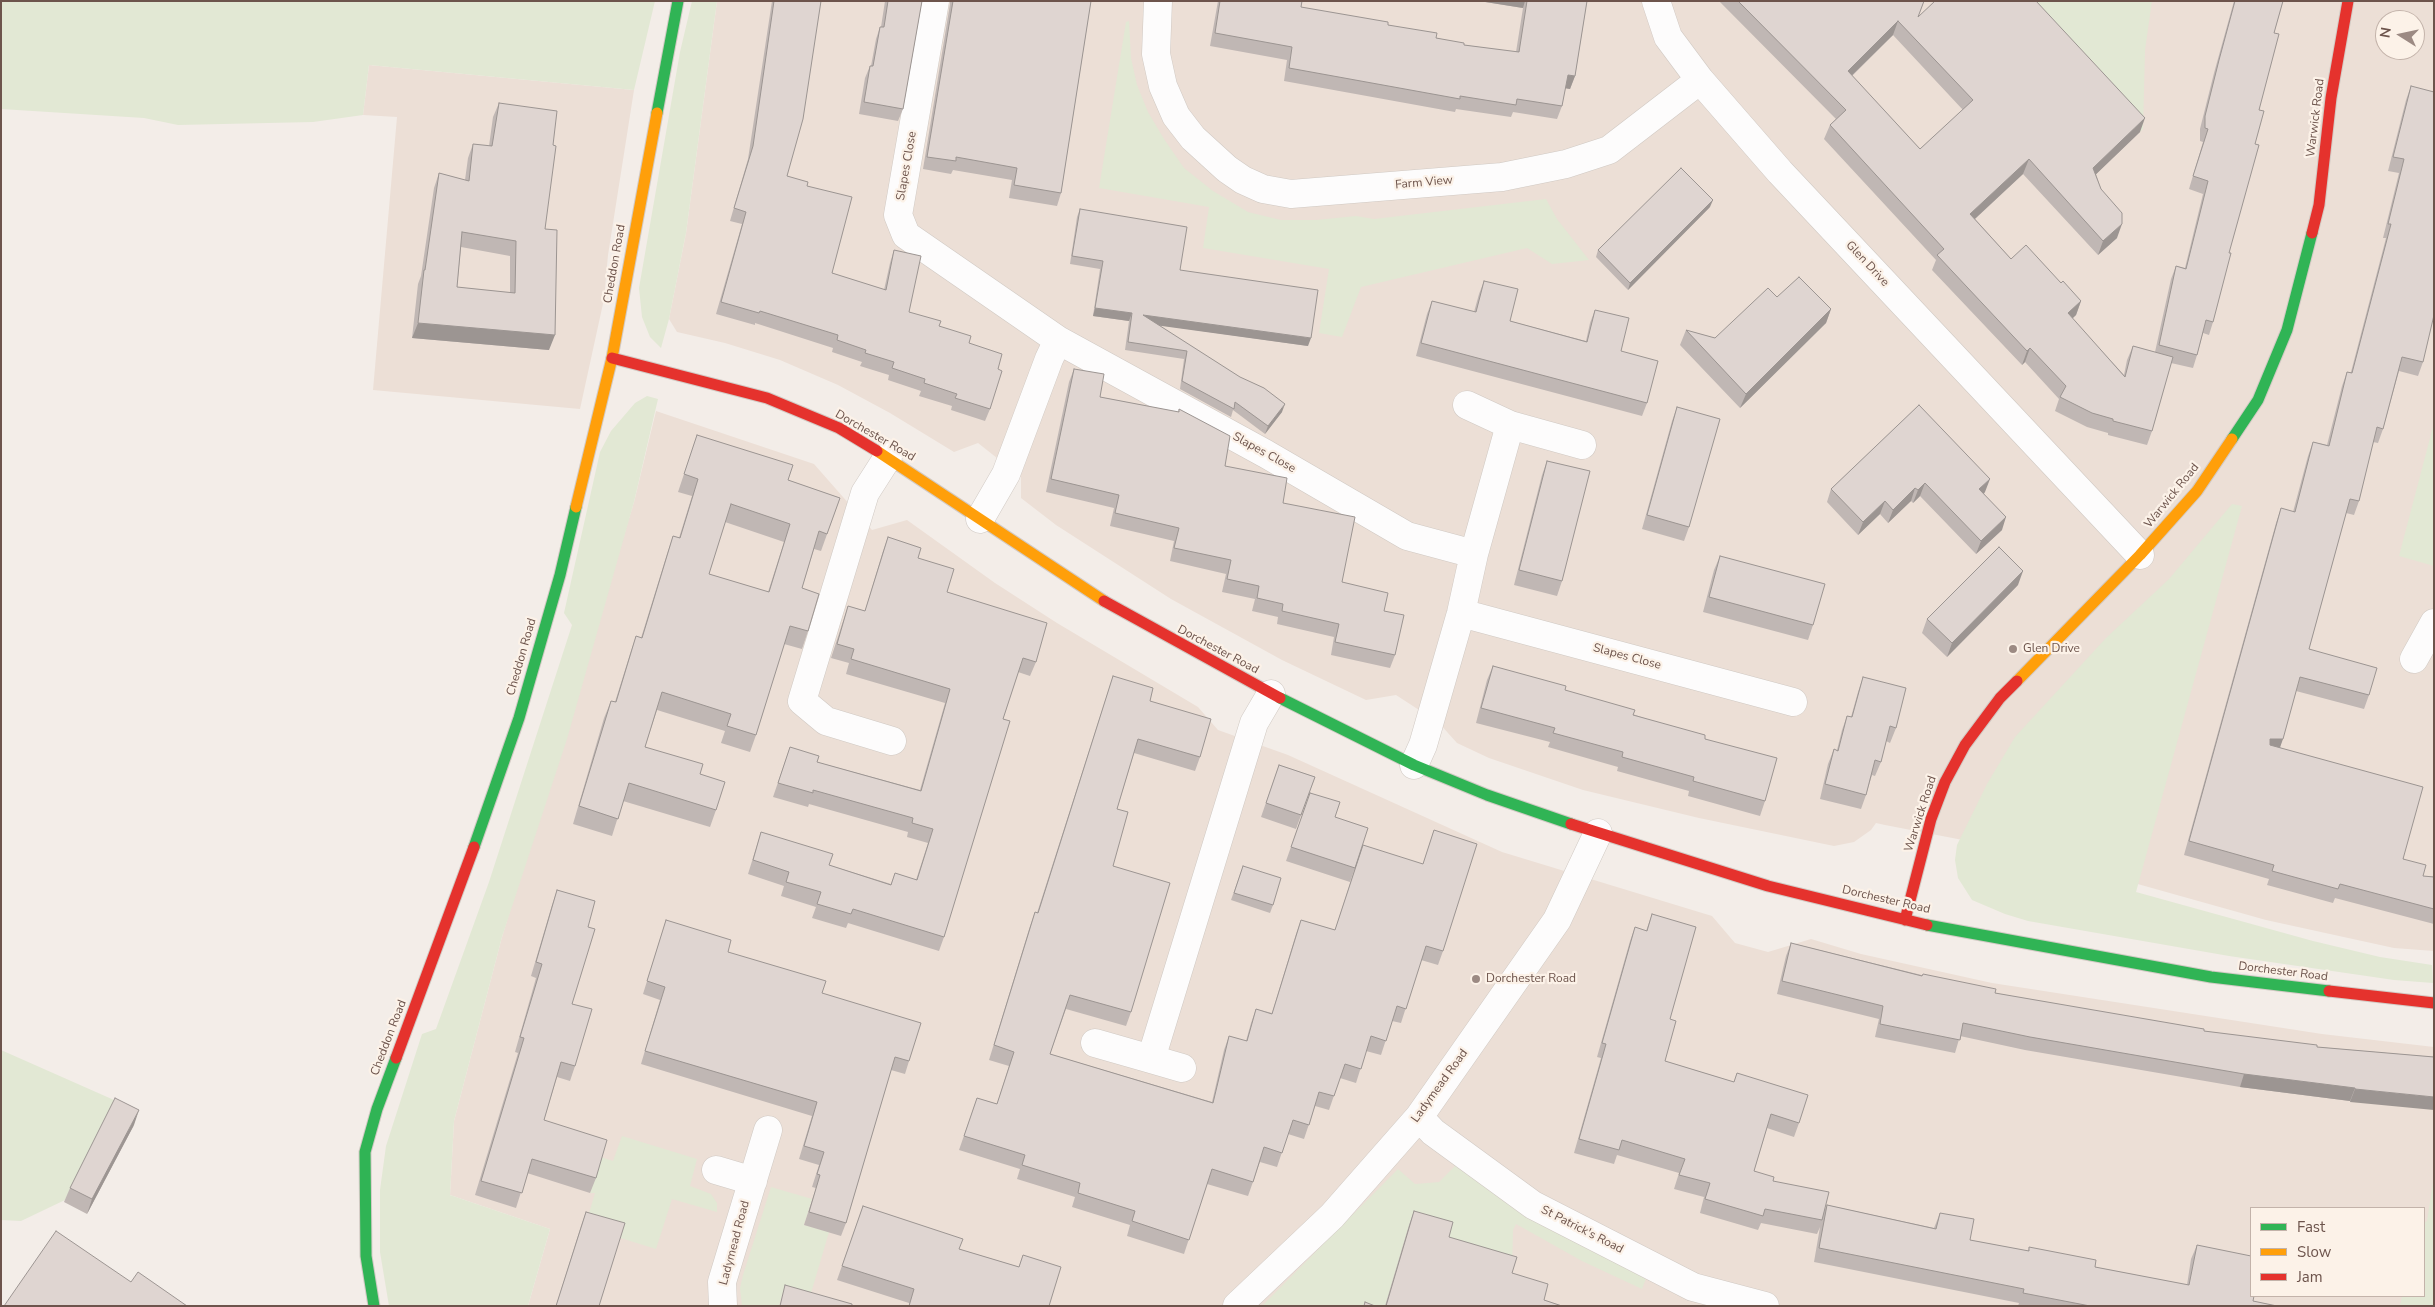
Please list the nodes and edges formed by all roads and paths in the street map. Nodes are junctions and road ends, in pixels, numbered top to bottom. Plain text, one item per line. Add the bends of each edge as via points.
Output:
1 (678, 1) edge
2 (935, 1) edge
3 (1158, 1) edge
4 (1656, 1) edge
5 (2348, 1) edge
6 (1700, 80) junction
7 (1058, 340) junction
8 (612, 358) junction
9 (1468, 405) dead end
10 (1510, 425) junction
11 (1582, 445) dead end
12 (888, 458) junction
13 (980, 519) junction
14 (1474, 554) junction
15 (2140, 555) junction
16 (1461, 613) junction
17 (2434, 623) edge
18 (2414, 659) dead end
19 (1271, 694) junction
20 (1793, 702) dead end
21 (892, 741) dead end
22 (1414, 765) junction
23 (1598, 833) junction
24 (1905, 920) junction
25 (2434, 1003) edge
26 (1095, 1043) dead end
27 (1151, 1059) junction
28 (1182, 1068) dead end
29 (1419, 1117) junction
30 (768, 1130) dead end
31 (716, 1170) dead end
32 (752, 1181) junction
33 (374, 1306) edge
34 (723, 1306) edge
35 (1237, 1306) edge
36 (1765, 1306) edge

1 - 8 street, Cheddon Road
2 - 7 street, Slapes Close via 898,215 906,235
3 - 6 street, Farm View via 1156,54 1163,86 1176,116 1193,138 1243,180 1291,194 1502,177 1566,164 1608,150
4 - 6 street via 1668,37
5 - 15 street, Warwick Road via 2331,98 2319,205 2287,330 2258,400 2197,491
6 - 15 street, Glen Drive via 1780,172
7 - 13 street via 1006,474
7 - 14 street, Slapes Close via 1407,536
8 - 12 street, Dorchester Road via 766,398 838,428
8 - 33 street, Cheddon Road via 560,575 519,718 443,935 377,1109 365,1152 366,1256
9 - 10 street
10 - 11 street
10 - 14 street
12 - 13 street, Dorchester Road
12 - 21 street via 865,494 802,701 826,721
13 - 19 street, Dorchester Road via 1083,589
14 - 16 street
15 - 24 street, Warwick Road via 2000,698 1965,745 1945,782 1931,819
16 - 20 street, Slapes Close
16 - 22 street via 1423,745
17 - 18 street
19 - 22 street, Dorchester Road
19 - 27 street via 1254,723
22 - 23 street, Dorchester Road
23 - 24 street, Dorchester Road via 1768,886
23 - 29 street, Ladymead Road via 1557,920
24 - 25 street, Dorchester Road via 2211,977
26 - 27 street
27 - 28 street
29 - 35 street, Ladymead Road via 1332,1216
29 - 36 street, St Patrick's Road via 1439,1136 1534,1205 1694,1287
30 - 32 street, Ladymead Road
31 - 32 street
32 - 34 street, Ladymead Road via 722,1282

